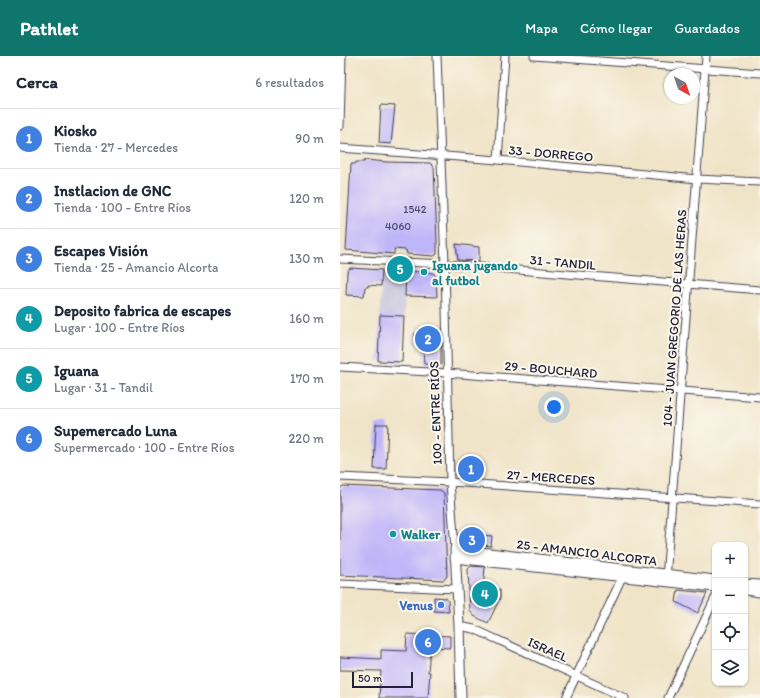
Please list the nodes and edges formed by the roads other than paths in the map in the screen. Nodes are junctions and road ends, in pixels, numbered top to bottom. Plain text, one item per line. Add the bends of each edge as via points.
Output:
1 (342, 56) edge
2 (437, 56) edge
3 (505, 56) edge
4 (534, 56) edge
5 (706, 56) edge
6 (705, 70) junction
7 (760, 73) edge
8 (340, 126) edge
9 (340, 148) edge
10 (440, 157) junction
11 (498, 160) junction
12 (697, 179) junction
13 (760, 182) edge
14 (340, 259) edge
15 (445, 264) junction
16 (689, 284) junction
17 (760, 290) edge
18 (340, 368) edge
19 (447, 373) junction
20 (680, 391) junction
21 (760, 397) edge
22 (340, 477) edge
23 (450, 482) junction
24 (672, 497) junction
25 (760, 504) edge
26 (455, 553) junction
27 (624, 573) junction
28 (666, 578) junction
29 (712, 580) edge
30 (340, 584) edge
31 (748, 584) edge
32 (712, 586) edge
33 (760, 586) edge
34 (457, 589) junction
35 (748, 590) edge
36 (760, 592) edge
37 (712, 604) edge
38 (459, 626) junction
39 (577, 675) junction
40 (461, 698) edge
41 (566, 698) edge
42 (625, 698) edge
43 (668, 698) edge

1 - 8 street
2 - 10 street, 100 - ENTRE RÍOS
3 - 11 street
4 - 6 street
5 - 6 street, 104 - JUAN GREGORIO DE LAS HERAS
6 - 7 street
6 - 12 street, 104 - JUAN GREGORIO DE LAS HERAS
9 - 10 street, 33 - DORREGO
10 - 11 street, 33 - DORREGO
10 - 15 street, 100 - ENTRE RÍOS
11 - 12 street, 33 - DORREGO
12 - 13 street, 33 - DORREGO
12 - 16 street, 104 - JUAN GREGORIO DE LAS HERAS
14 - 15 street, 31 - TANDIL
15 - 16 street, 31 - TANDIL
15 - 19 street, 100 - ENTRE RÍOS
16 - 17 street, 31 - TANDIL
16 - 20 street, 104 - JUAN GREGORIO DE LAS HERAS
18 - 19 street, 29 - BOUCHARD
19 - 20 street, 29 - BOUCHARD
19 - 23 street, 100 - ENTRE RÍOS
20 - 21 street, 29 - BOUCHARD
20 - 24 street, 104 - JUAN GREGORIO DE LAS HERAS
22 - 23 street, 27 - MERCEDES
23 - 24 street, 27 - MERCEDES
23 - 26 street, 100 - ENTRE RÍOS
24 - 25 street, 27 - MERCEDES
24 - 28 street, 104 - JUAN GREGORIO DE LAS HERAS
26 - 27 main road
26 - 34 main road, 100 - ENTRE RÍOS
27 - 28 main road
27 - 39 street
28 - 29 main road, 25 - AMANCIO ALCORTA
28 - 32 main road
30 - 34 street
31 - 33 main road
34 - 38 main road, 100 - ENTRE RÍOS
35 - 36 main road
37 - 43 street
38 - 39 street, ISRAEL via 474,629
38 - 40 main road, 100 - ENTRE RÍOS
39 - 41 street
39 - 42 street, ISRAEL

